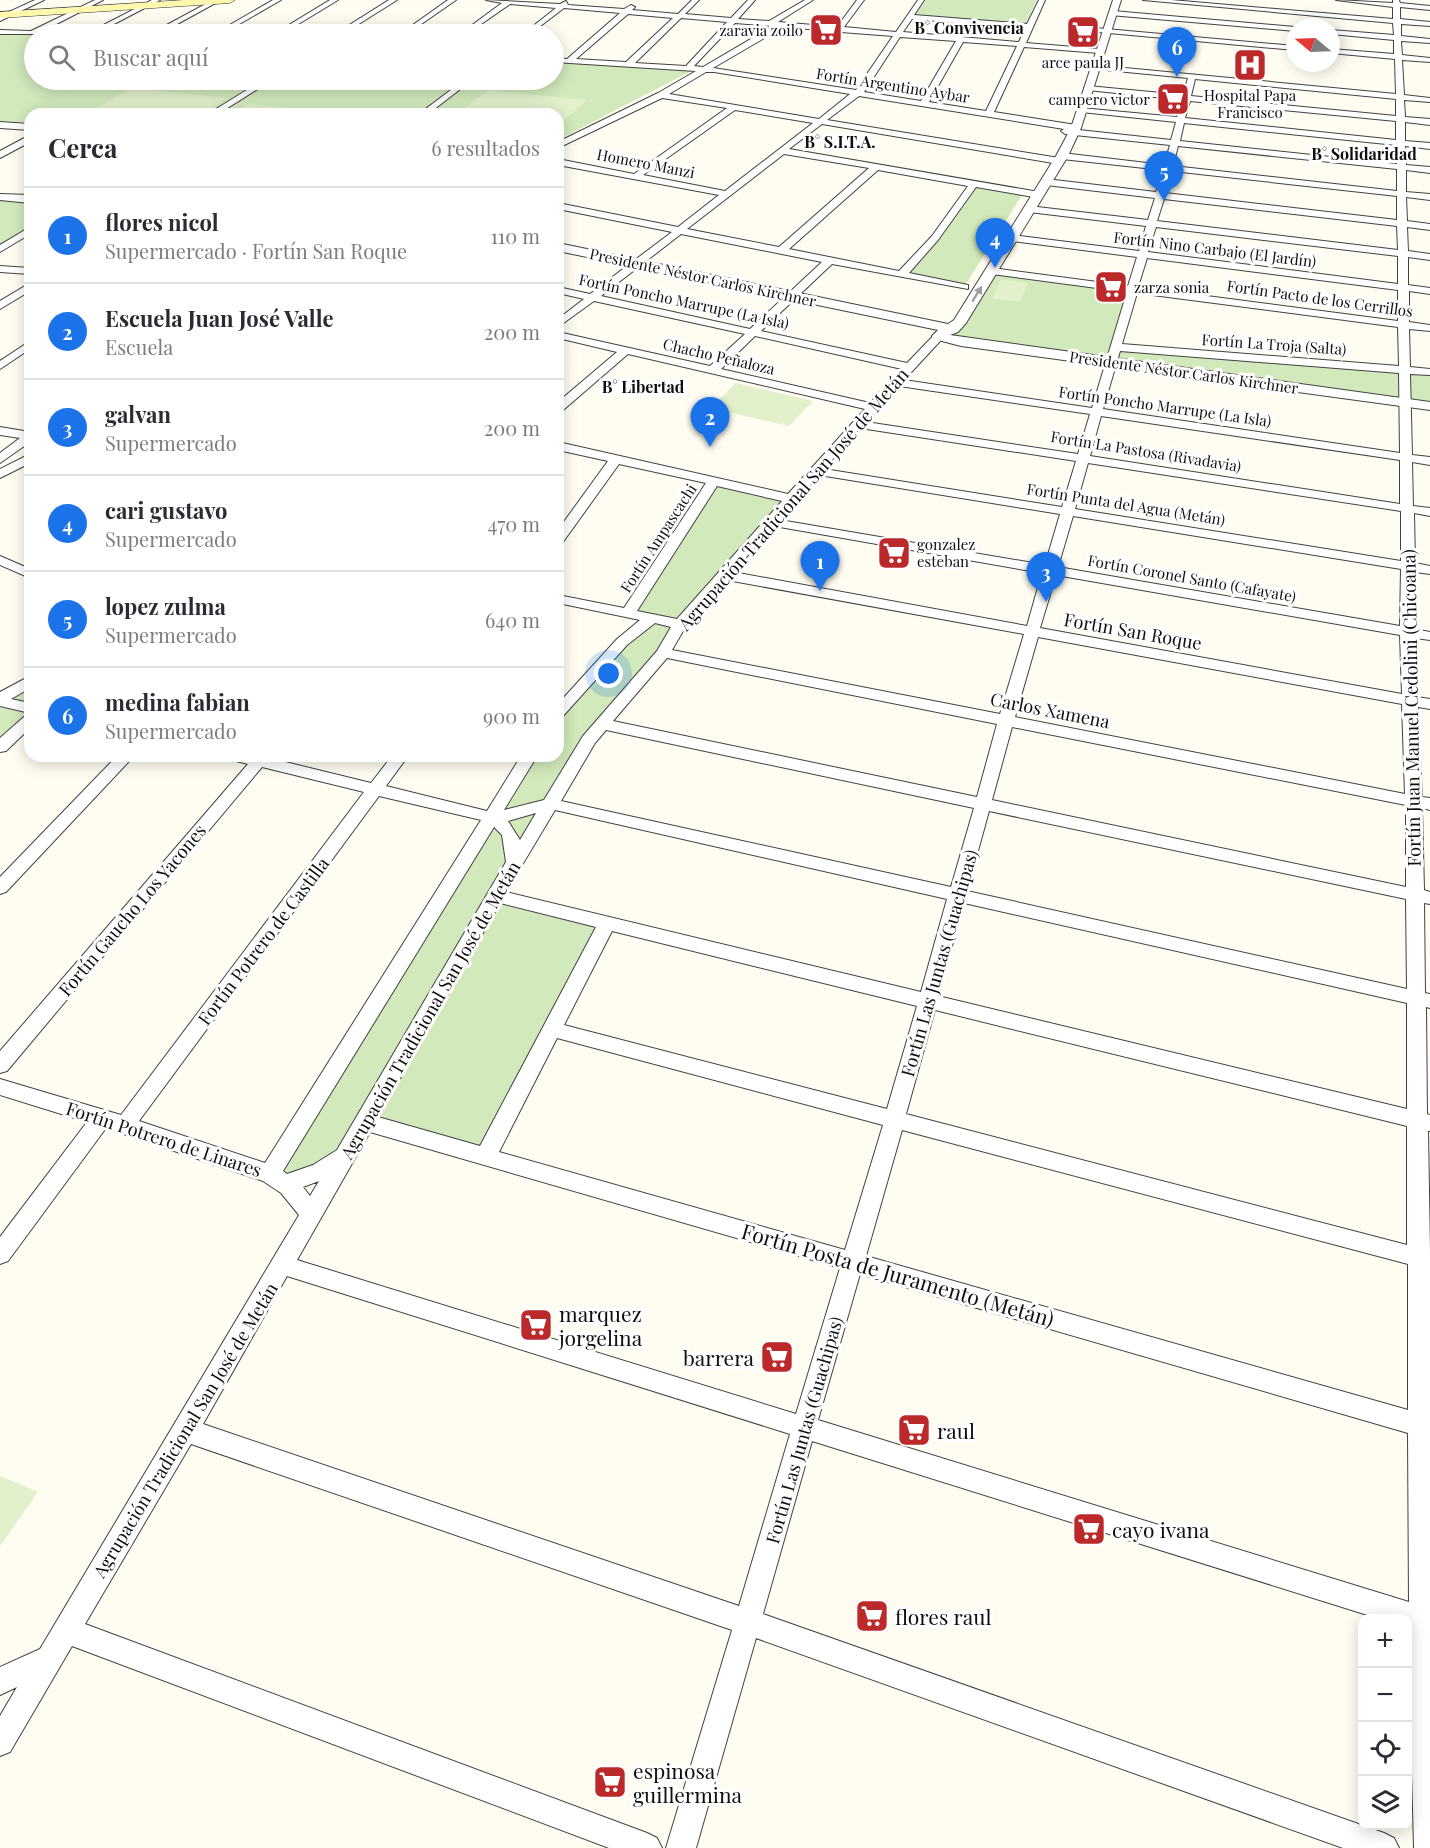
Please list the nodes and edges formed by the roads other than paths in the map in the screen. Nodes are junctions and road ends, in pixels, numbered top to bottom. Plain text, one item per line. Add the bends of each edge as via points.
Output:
1 (32, 0) edge
2 (42, 0) edge
3 (100, 0) edge
4 (157, 0) edge
5 (217, 0) edge
6 (230, 0) edge
7 (278, 0) edge
8 (335, 0) edge
9 (340, 0) edge
10 (394, 0) edge
11 (453, 0) edge
12 (489, 0) edge
13 (580, 0) edge
14 (639, 0) edge
15 (696, 0) edge
16 (752, 0) edge
17 (810, 0) edge
18 (861, 0) edge
19 (921, 0) edge
20 (1042, 0) edge
21 (1108, 0) edge
22 (1117, 0) edge
23 (1146, 0) edge
24 (1339, 0) edge
25 (508, 2) junction
26 (1396, 2) edge
27 (571, 3) edge
28 (1212, 3) edge
29 (147, 5) junction
30 (562, 6) junction
31 (1430, 8) edge
32 (344, 9) dead end
33 (80, 10) junction
34 (627, 11) junction
35 (1113, 13) junction
36 (3, 16) edge
37 (680, 16) junction
38 (910, 17) junction
39 (348, 18) dead end
40 (733, 20) junction
41 (1207, 21) junction
42 (1396, 21) junction
43 (771, 23) junction
44 (51, 24) edge
45 (110, 24) edge
46 (173, 24) edge
47 (236, 24) edge
48 (295, 24) edge
49 (350, 24) edge
50 (360, 24) edge
51 (418, 24) edge
52 (477, 24) edge
53 (539, 24) edge
54 (547, 24) edge
55 (782, 24) junction
56 (1430, 24) edge
57 (1030, 26) junction
58 (1286, 28) edge
59 (839, 29) junction
60 (1103, 30) junction
61 (0, 32) edge
62 (1340, 33) edge
63 (24, 34) edge
64 (899, 34) junction
65 (1396, 38) junction
66 (961, 39) junction
67 (1202, 39) junction
68 (1430, 41) edge
69 (828, 44) dead end
70 (1021, 44) junction
71 (1286, 47) edge
72 (1095, 51) junction
73 (1340, 52) edge
74 (1397, 57) junction
75 (1430, 60) edge
76 (564, 61) edge
77 (569, 61) junction
78 (629, 64) junction
79 (689, 67) junction
80 (1090, 67) junction
81 (705, 69) junction
82 (1192, 76) junction
83 (1088, 88) junction
84 (252, 90) edge
85 (455, 90) edge
86 (466, 90) edge
87 (857, 93) junction
88 (660, 95) junction
89 (1400, 97) junction
90 (1186, 98) junction
91 (1430, 100) edge
92 (924, 103) junction
93 (734, 107) junction
94 (222, 108) edge
95 (431, 108) edge
96 (443, 108) edge
97 (1082, 110) junction
98 (989, 114) junction
99 (1400, 119) junction
100 (1180, 120) junction
101 (820, 121) junction
102 (1430, 122) edge
103 (0, 125) edge
104 (24, 126) edge
105 (1070, 129) junction
106 (24, 141) edge
107 (1399, 142) junction
108 (1174, 143) junction
109 (564, 144) edge
110 (1430, 146) edge
111 (783, 152) junction
112 (0, 155) edge
113 (1060, 159) junction
114 (564, 163) edge
115 (1043, 163) junction
116 (876, 167) junction
117 (1400, 167) junction
118 (1168, 168) junction
119 (1430, 170) edge
120 (636, 176) junction
121 (1046, 182) junction
122 (974, 184) junction
123 (728, 194) junction
124 (1400, 194) junction
125 (1038, 195) junction
126 (1160, 195) junction
127 (0, 197) edge
128 (1430, 197) edge
129 (24, 199) edge
130 (564, 207) edge
131 (1029, 209) junction
132 (1401, 223) junction
133 (1151, 224) junction
134 (1430, 226) edge
135 (681, 231) junction
136 (24, 234) edge
137 (996, 237) dead end
138 (1011, 239) junction
139 (564, 248) edge
140 (0, 249) edge
141 (782, 250) junction
142 (1401, 254) junction
143 (1141, 255) junction
144 (1430, 257) edge
145 (830, 260) junction
146 (638, 264) junction
147 (0, 269) edge
148 (24, 271) edge
149 (992, 271) junction
150 (902, 274) junction
151 (964, 287) dead end
152 (1131, 288) junction
153 (1402, 288) junction
154 (24, 290) edge
155 (564, 291) edge
156 (1430, 291) edge
157 (790, 295) junction
158 (594, 297) junction
159 (0, 306) edge
160 (564, 320) edge
161 (1403, 325) junction
162 (940, 326) junction
163 (1430, 328) edge
164 (752, 332) junction
165 (564, 336) edge
166 (1116, 347) junction
167 (24, 348) edge
168 (626, 350) junction
169 (0, 354) edge
170 (15, 355) junction
171 (24, 356) edge
172 (1112, 362) junction
173 (0, 366) edge
174 (909, 367) junction
175 (1404, 369) junction
176 (713, 370) junction
177 (1430, 372) edge
178 (895, 382) junction
179 (564, 403) edge
180 (1404, 403) junction
181 (1430, 406) edge
182 (873, 407) junction
183 (1096, 413) junction
184 (857, 424) junction
185 (1, 439) edge
186 (22, 442) edge
187 (564, 447) edge
188 (1406, 457) junction
189 (1083, 458) junction
190 (0, 459) edge
191 (616, 459) junction
192 (24, 461) edge
193 (1430, 461) edge
194 (816, 471) junction
195 (0, 474) edge
196 (714, 481) junction
197 (791, 499) junction
198 (1406, 508) junction
199 (1067, 511) junction
200 (1430, 512) edge
201 (771, 522) junction
202 (564, 530) edge
203 (0, 560) edge
204 (1408, 567) junction
205 (1430, 570) edge
206 (24, 571) edge
207 (1050, 571) junction
208 (724, 575) junction
209 (564, 600) edge
210 (629, 612) junction
211 (652, 618) junction
212 (680, 624) junction
213 (1033, 632) junction
214 (1407, 632) junction
215 (1430, 636) edge
216 (663, 653) junction
217 (24, 685) edge
218 (0, 700) edge
219 (1408, 700) junction
220 (1430, 704) edge
221 (564, 705) edge
222 (24, 706) edge
223 (1006, 721) junction
224 (603, 724) junction
225 (24, 725) edge
226 (0, 747) edge
227 (120, 762) edge
228 (258, 762) edge
229 (276, 762) edge
230 (396, 762) edge
231 (525, 762) edge
232 (376, 789) junction
233 (1422, 802) edge
234 (551, 804) junction
235 (983, 804) junction
236 (490, 816) junction
237 (515, 862) junction
238 (0, 888) edge
239 (958, 895) junction
240 (496, 896) junction
241 (1422, 896) edge
242 (607, 922) junction
243 (928, 999) junction
244 (1423, 999) edge
245 (552, 1029) junction
246 (0, 1065) edge
247 (0, 1087) edge
248 (102, 1118) junction
249 (895, 1118) junction
250 (1424, 1121) edge
251 (365, 1122) junction
252 (125, 1125) junction
253 (346, 1155) junction
254 (486, 1156) junction
255 (279, 1178) junction
256 (311, 1215) junction
257 (0, 1254) edge
258 (1424, 1259) edge
259 (853, 1261) junction
260 (282, 1265) junction
261 (805, 1426) junction
262 (1426, 1427) edge
263 (186, 1430) junction
264 (1426, 1621) edge
265 (747, 1622) junction
266 (66, 1630) junction
267 (49, 1659) junction
268 (0, 1681) edge
269 (0, 1742) edge
270 (647, 1848) edge
271 (681, 1848) edge
272 (1384, 1848) edge
273 (1429, 1848) edge

1 - 36 street
2 - 36 street
3 - 33 street
4 - 29 street
5 - 6 main road
5 - 29 main road
5 - 46 street
7 - 47 street
8 - 48 street
9 - 32 street
10 - 50 street
11 - 51 street
12 - 25 street
13 - 27 street
14 - 34 street
15 - 37 street
16 - 40 street
17 - 43 street
18 - 59 street
19 - 38 street
20 - 57 street
21 - 60 street
22 - 35 street
23 - 28 street
24 - 26 street
25 - 30 street
25 - 52 street
26 - 31 street
26 - 42 street, Fortín Juan Manuel Cedolini (Chicoana)
27 - 30 street
27 - 34 street
27 - 54 street
28 - 41 street
28 - 42 street
29 - 33 main road
29 - 45 street
30 - 53 street
33 - 36 main road
33 - 44 street
34 - 37 street
34 - 77 street
35 - 41 street
35 - 60 street
37 - 40 street
37 - 78 street
38 - 57 street
38 - 64 street
39 - 49 street
40 - 43 street
40 - 79 street
41 - 58 street
41 - 67 street
42 - 56 street
42 - 65 street, Fortín Juan Manuel Cedolini (Chicoana)
43 - 55 street
55 - 59 street
55 - 81 street
57 - 70 street
59 - 64 street
59 - 69 street
60 - 67 street
60 - 72 street
61 - 63 street
62 - 65 street
64 - 66 street
64 - 87 street
65 - 68 street
65 - 74 street, Fortín Juan Manuel Cedolini (Chicoana)
66 - 70 street
66 - 92 street
67 - 71 street
70 - 72 street
70 - 98 street
72 - 80 street
73 - 74 street
74 - 75 street
74 - 89 street, Fortín Juan Manuel Cedolini (Chicoana)
76 - 77 street, Fortín Argentino Aybar
77 - 78 street, Fortín Argentino Aybar
78 - 79 street, Fortín Argentino Aybar
79 - 81 street, Fortín Argentino Aybar
80 - 82 street
80 - 83 street
80 - 105 street
81 - 87 street, Fortín Argentino Aybar
81 - 88 street
82 - 89 street
82 - 90 street, Fortín Las Juntas (Guachipas)
83 - 90 street
83 - 97 street
84 - 94 street
85 - 95 street
86 - 96 street
87 - 92 street, Fortín Argentino Aybar
87 - 101 street
88 - 93 street
88 - 109 street
89 - 91 street
89 - 99 street, Fortín Juan Manuel Cedolini (Chicoana)
90 - 99 street
90 - 100 street, Fortín Las Juntas (Guachipas)
92 - 98 street, Fortín Argentino Aybar
93 - 101 street
93 - 120 street
97 - 100 street
97 - 105 street
98 - 105 street, Fortín Argentino Aybar
99 - 102 street
99 - 107 street, Fortín Juan Manuel Cedolini (Chicoana)
100 - 107 street
100 - 108 street, Fortín Las Juntas (Guachipas)
101 - 111 street
101 - 115 street
103 - 104 street
105 - 108 street, Fortín Argentino Aybar
105 - 113 street
105 - 115 street
106 - 112 street
107 - 110 street
107 - 117 street, Fortín Juan Manuel Cedolini (Chicoana)
108 - 117 street, Fortín Argentino Aybar
108 - 118 street, Fortín Las Juntas (Guachipas)
111 - 116 street
111 - 123 street
113 - 115 street
113 - 118 street
113 - 121 street
114 - 120 street, Homero Manzi
116 - 122 street
116 - 141 street
117 - 119 street, Fortín Argentino Aybar
117 - 124 street, Fortín Juan Manuel Cedolini (Chicoana)
118 - 124 street
118 - 126 street, Fortín Las Juntas (Guachipas)
120 - 123 street, Homero Manzi
121 - 125 street
121 - 126 street
122 - 125 street
122 - 150 street via 935,238
123 - 135 street
124 - 128 street
124 - 132 street, Fortín Juan Manuel Cedolini (Chicoana)
125 - 131 street
126 - 132 street
126 - 133 street, Fortín Las Juntas (Guachipas)
127 - 129 street
130 - 135 street
131 - 133 street
131 - 138 street
132 - 134 street
132 - 142 street, Fortín Juan Manuel Cedolini (Chicoana)
133 - 142 street
133 - 143 street, Fortín Las Juntas (Guachipas)
135 - 141 street
135 - 146 street
136 - 140 street
137 - 138 street, Fortín Nino Carbajo (El Jardín)
138 - 143 street, Fortín Nino Carbajo (El Jardín)
138 - 149 street
139 - 146 street, Presidente Néstor Carlos Kirchner
141 - 145 street
142 - 144 street
142 - 153 street, Fortín Juan Manuel Cedolini (Chicoana)
143 - 152 street, Fortín Las Juntas (Guachipas)
143 - 153 street, Fortín Nino Carbajo (El Jardín)
145 - 150 street
145 - 157 street
146 - 157 street, Presidente Néstor Carlos Kirchner
146 - 158 street
147 - 148 street
149 - 152 street, Fortín Pacto de los Cerrillos
162 -> 149 street, Presidente Néstor Carlos Kirchner via 953,328
150 - 151 street
152 - 161 street, Fortín Pacto de los Cerrillos
152 - 166 street, Fortín Las Juntas (Guachipas)
153 - 156 street, Fortín Nino Carbajo (El Jardín)
153 - 161 street, Fortín Juan Manuel Cedolini (Chicoana)
154 - 159 street
155 - 158 street, Fortín Poncho Marrupe (La Isla)
157 - 162 street, Presidente Néstor Carlos Kirchner
157 - 164 street
158 - 160 street
158 - 164 street, Fortín Poncho Marrupe (La Isla)
161 - 163 street, Fortín Pacto de los Cerrillos
161 - 175 street, Fortín Juan Manuel Cedolini (Chicoana)
162 - 172 street, Presidente Néstor Carlos Kirchner via 962,342
162 - 174 street, Agrupación Tradicional San José de Metán
164 - 174 street, Fortín Poncho Marrupe (La Isla)
164 - 176 street
165 - 168 street, Chacho Peñaloza
166 - 172 street, Fortín Las Juntas (Guachipas)
166 - 175 street, Fortín La Troja (Salta)
167 - 170 street
168 - 176 street, Chacho Peñaloza
168 - 179 street
169 - 170 street
170 - 171 street
170 - 173 street
172 - 180 street, Presidente Néstor Carlos Kirchner
172 - 183 street, Fortín Las Juntas (Guachipas)
174 - 178 street, Agrupación Tradicional San José de Metán
175 - 177 street, Fortín La Troja (Salta)
175 - 180 street, Fortín Juan Manuel Cedolini (Chicoana)
176 - 182 street, Chacho Peñaloza
178 - 182 street, Agrupación Tradicional San José de Metán
178 - 183 street, Fortín Poncho Marrupe (La Isla)
180 - 181 street, Presidente Néstor Carlos Kirchner
180 - 188 street, Fortín Juan Manuel Cedolini (Chicoana)
182 - 184 street, Agrupación Tradicional San José de Metán
183 - 188 street, Fortín Poncho Marrupe (La Isla)
183 - 189 street, Fortín Las Juntas (Guachipas)
184 - 189 street, Fortín La Pastosa (Rivadavia)
184 - 194 street, Agrupación Tradicional San José de Metán
185 - 186 street
186 - 190 street
187 - 191 street
188 - 193 street, Fortín Poncho Marrupe (La Isla)
188 - 198 street, Fortín Juan Manuel Cedolini (Chicoana)
189 - 198 street, Fortín La Pastosa (Rivadavia)
189 - 199 street, Fortín Las Juntas (Guachipas)
191 - 196 street
191 - 202 street
192 - 195 street
194 - 197 street, Agrupación Tradicional San José de Metán
194 - 199 street, Fortín Punta del Agua (Metán)
196 - 197 street
196 - 210 street, Fortín Ampascachi
197 - 201 street, Agrupación Tradicional San José de Metán
198 - 200 street, Fortín La Pastosa (Rivadavia)
198 - 204 street, Fortín Juan Manuel Cedolini (Chicoana)
199 - 204 street, Fortín Punta del Agua (Metán)
199 - 207 street, Fortín Las Juntas (Guachipas)
201 - 207 street, Fortín Coronel Santo (Cafayate)
201 - 208 street, Agrupación Tradicional San José de Metán
203 - 206 street
204 - 205 street, Fortín Punta del Agua (Metán)
204 - 214 street, Fortín Juan Manuel Cedolini (Chicoana)
207 - 213 street, Fortín Las Juntas (Guachipas)
207 - 214 street, Fortín Coronel Santo (Cafayate)
208 - 212 street, Agrupación Tradicional San José de Metán
208 - 213 street, Fortín San Roque
209 - 210 street
210 - 211 street
211 - 212 street
211 - 221 street via 622,642
212 - 216 street, Agrupación Tradicional San José de Metán
213 - 219 street, Fortín San Roque
213 - 223 street, Fortín Las Juntas (Guachipas)
214 - 215 street, Fortín Coronel Santo (Cafayate)
214 - 219 street, Fortín Juan Manuel Cedolini (Chicoana)
216 - 223 street, Carlos Xamena
216 - 224 street, Agrupación Tradicional San José de Metán
217 - 218 street
218 - 222 street
219 - 220 street, Fortín San Roque
219 - 233 street, Fortín Juan Manuel Cedolini (Chicoana)
223 - 233 street, Carlos Xamena
223 - 235 street, Fortín Las Juntas (Guachipas)
224 - 234 street, Agrupación Tradicional San José de Metán via 589,740
224 - 235 street
225 - 226 street
227 - 238 street
228 - 246 street, Fortín Gaucho Los Yacones
229 - 232 street
230 - 232 street, Fortín Potrero de Castilla
231 - 236 street
232 - 236 street
232 - 252 street, Fortín Potrero de Castilla
233 - 241 street, Fortín Juan Manuel Cedolini (Chicoana)
234 - 236 street
234 - 237 street, Agrupación Tradicional San José de Metán
234 - 239 street
235 - 239 street, Fortín Las Juntas (Guachipas)
235 - 241 street
236 - 237 street via 510,833
236 - 255 street
237 - 240 street, Agrupación Tradicional San José de Metán
239 - 243 street, Fortín Las Juntas (Guachipas)
239 - 244 street
240 - 242 street
240 - 251 street, Agrupación Tradicional San José de Metán
241 - 244 street, Fortín Juan Manuel Cedolini (Chicoana)
242 - 243 street
242 - 245 street
243 - 249 street, Fortín Las Juntas (Guachipas)
243 - 250 street
244 - 250 street, Fortín Juan Manuel Cedolini (Chicoana)
245 - 249 street
245 - 254 street
247 - 248 street, Fortín Potrero de Linares
248 - 252 street, Fortín Potrero de Linares
248 - 257 street
249 - 258 street
249 - 259 street, Fortín Las Juntas (Guachipas)
250 - 258 street, Fortín Juan Manuel Cedolini (Chicoana)
251 - 253 street, Agrupación Tradicional San José de Metán
251 - 254 street, Fortín Posta de Juramento (Metán)
252 - 255 street, Fortín Potrero de Linares
253 - 255 street via 320,1172
253 - 256 street, Agrupación Tradicional San José de Metán
254 - 259 street, Fortín Posta de Juramento (Metán)
255 - 256 street via 299,1195
256 - 260 street, Agrupación Tradicional San José de Metán
258 - 262 street, Fortín Juan Manuel Cedolini (Chicoana)
259 - 261 street, Fortín Las Juntas (Guachipas)
259 - 262 street, Fortín Posta de Juramento (Metán)
260 - 261 street
260 - 263 street, Agrupación Tradicional San José de Metán
261 - 264 street
261 - 265 street, Fortín Las Juntas (Guachipas)
262 - 264 street, Fortín Juan Manuel Cedolini (Chicoana)
263 - 265 street
263 - 266 street, Agrupación Tradicional San José de Metán
264 - 273 street, Fortín Juan Manuel Cedolini (Chicoana)
265 - 271 street, Fortín Las Juntas (Guachipas)
265 - 272 street
266 - 267 street, Agrupación Tradicional San José de Metán
266 - 270 street
267 - 268 street
267 - 269 street, Agrupación Tradicional San José de Metán

